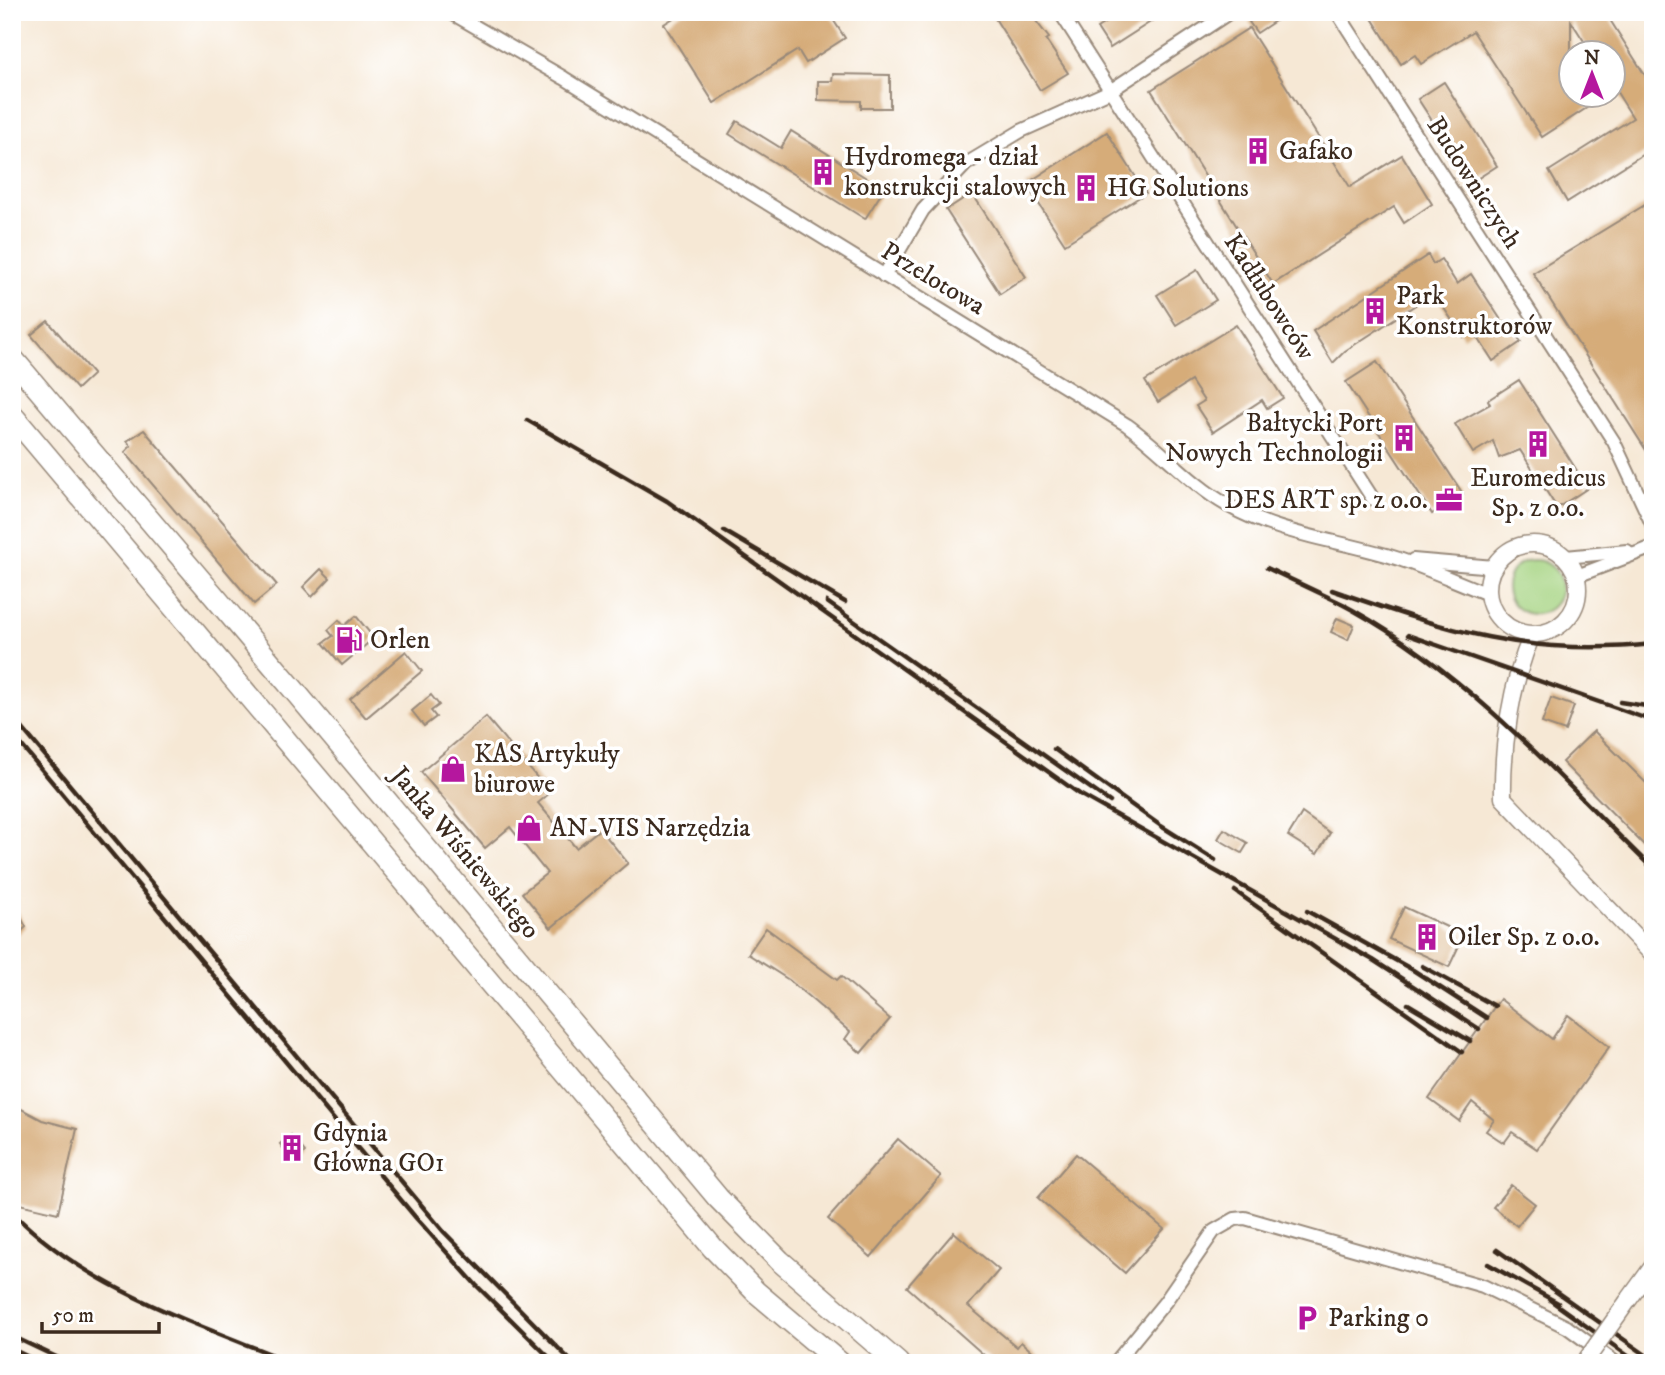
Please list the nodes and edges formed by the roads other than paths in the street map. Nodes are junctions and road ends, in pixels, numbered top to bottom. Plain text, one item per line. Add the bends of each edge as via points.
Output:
1 (450, 12) edge
2 (1060, 12) edge
3 (1230, 12) edge
4 (1337, 12) edge
5 (464, 16) edge
6 (1110, 91) junction
7 (884, 276) junction
8 (12, 358) edge
9 (12, 415) edge
10 (1373, 499) dead end
11 (1653, 526) edge
12 (1647, 549) edge
13 (1566, 557) junction
14 (1398, 559) junction
15 (1494, 567) junction
16 (1577, 576) junction
17 (1488, 594) junction
18 (1511, 628) junction
19 (1532, 635) junction
20 (1518, 669) junction
21 (1653, 955) edge
22 (1653, 1266) edge
23 (840, 1363) edge
24 (898, 1363) edge
25 (1115, 1363) edge
26 (1584, 1363) edge
27 (1616, 1363) edge

1 - 5 street, Przelotowa
2 - 6 street, Kadłubowców
3 - 6 street
4 - 11 street, Budowniczych via 1614,442
5 - 7 street, Przelotowa
6 - 7 street via 1021,131 966,164 923,211
6 - 10 street, Kadłubowców
7 - 14 street, Przelotowa via 1128,425 1227,505 1302,534
8 - 24 highway, Janka Wiśniewskiego via 718,1198 780,1261
9 - 23 highway via 713,1248 756,1292
12 - 13 street
12 - 16 street
13 - 15 street via 1555,549 1527,544 1502,556
13 - 16 street
14 - 15 street, Przelotowa
14 - 17 street, Przelotowa
15 - 17 street
16 - 19 street via 1577,601 1567,620
17 - 18 street via 1496,614
18 - 19 street
18 - 20 street
19 - 20 street
20 - 21 street via 1503,798
22 - 26 street, bridge
25 - 27 street via 1166,1301 1214,1231 1245,1218 1483,1286 1567,1327

